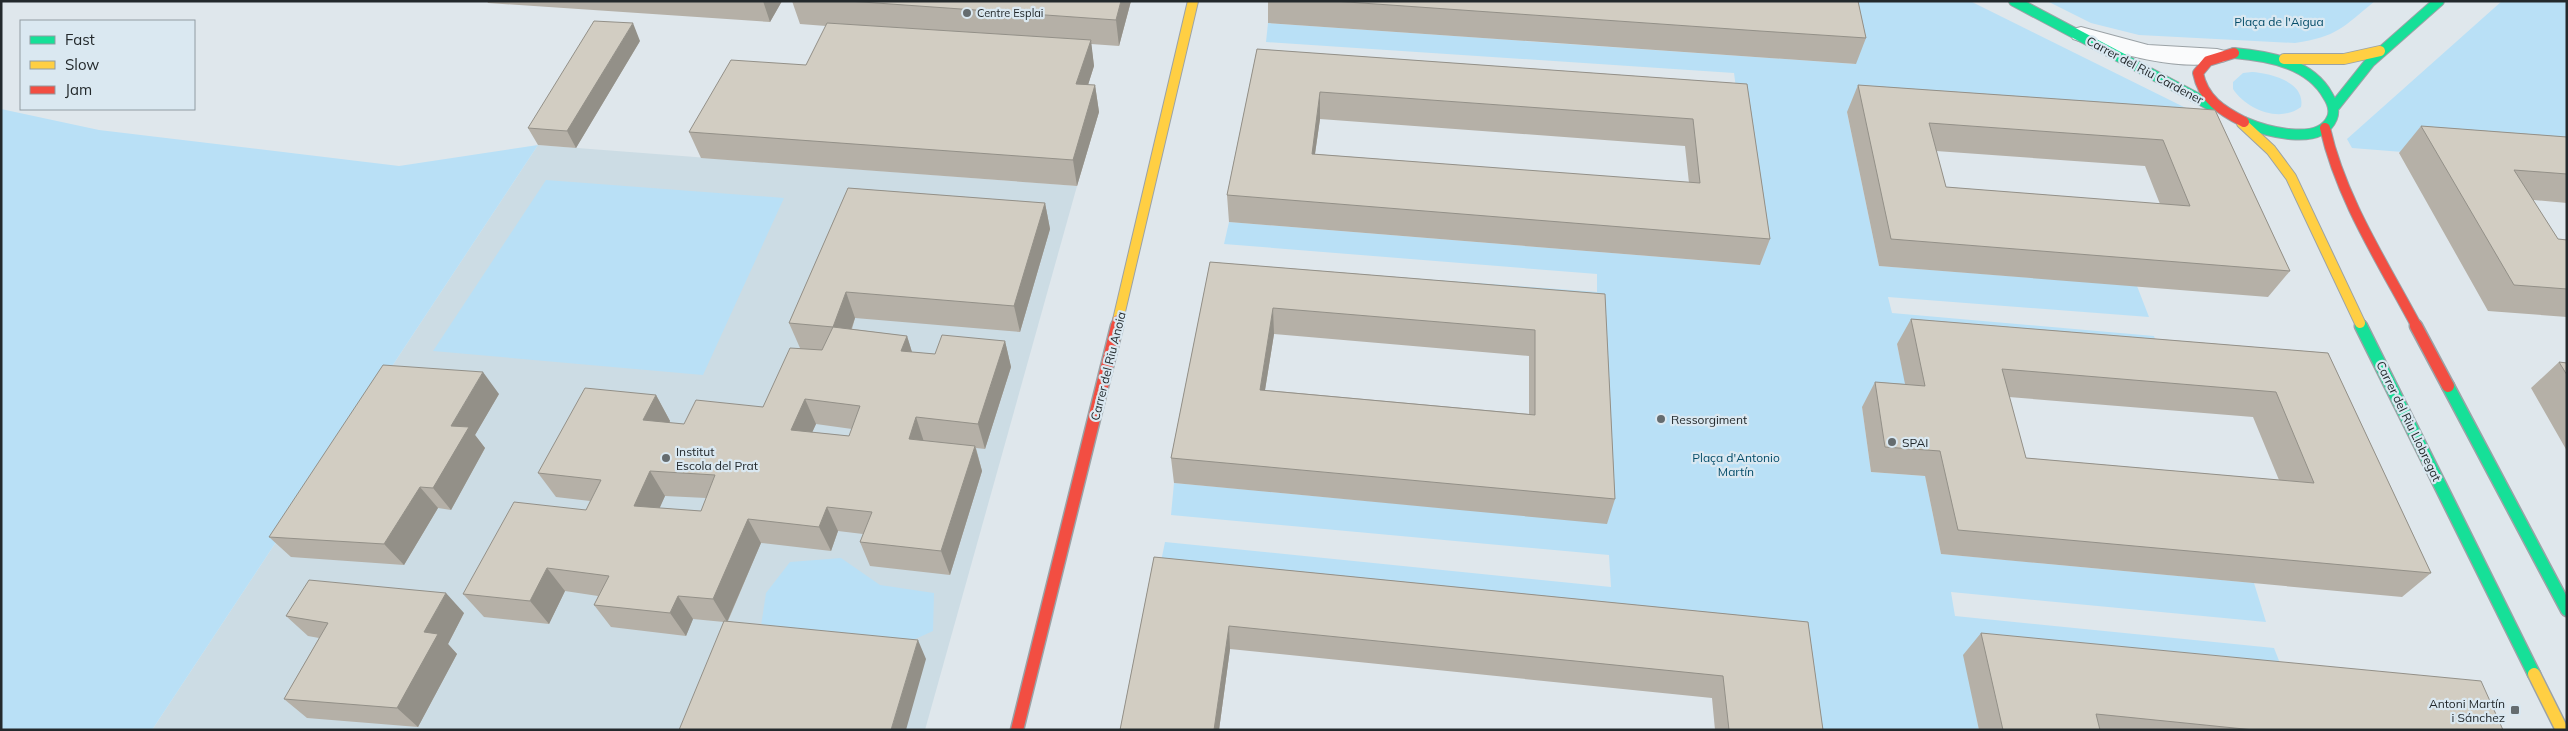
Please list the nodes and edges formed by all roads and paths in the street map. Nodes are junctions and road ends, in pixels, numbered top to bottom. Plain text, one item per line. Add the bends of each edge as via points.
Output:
1 (1194, 1) edge
2 (2014, 1) edge
3 (2439, 1) edge
4 (2067, 28) junction
5 (2381, 50) junction
6 (2217, 56) junction
7 (2276, 59) junction
8 (2335, 106) junction
9 (2222, 112) junction
10 (2242, 123) junction
11 (2325, 128) junction
12 (2567, 610) edge
13 (1017, 730) edge
14 (2562, 730) edge

1 - 13 street, Carrer del Riu Anoia via 1138,245
2 - 4 street, Carrer del Riu Cardener
3 - 5 street
4 - 6 street, Carrer del Riu Cardener via 2114,46 2135,50 2190,57
4 - 9 street, Carrer del Riu Cardener
5 - 7 street via 2358,59
5 - 8 street via 2347,86
6 - 7 street via 2234,53
6 - 9 street via 2204,63 2198,73 2199,85
7 - 8 street via 2314,78 2328,92
8 - 11 street via 2334,118
9 - 10 street, Carrer del Riu Cardener
10 - 11 street via 2288,135 2309,134
10 - 14 street, Carrer del Riu Llobregat via 2271,150 2291,177
11 - 12 street via 2332,160 2351,203

